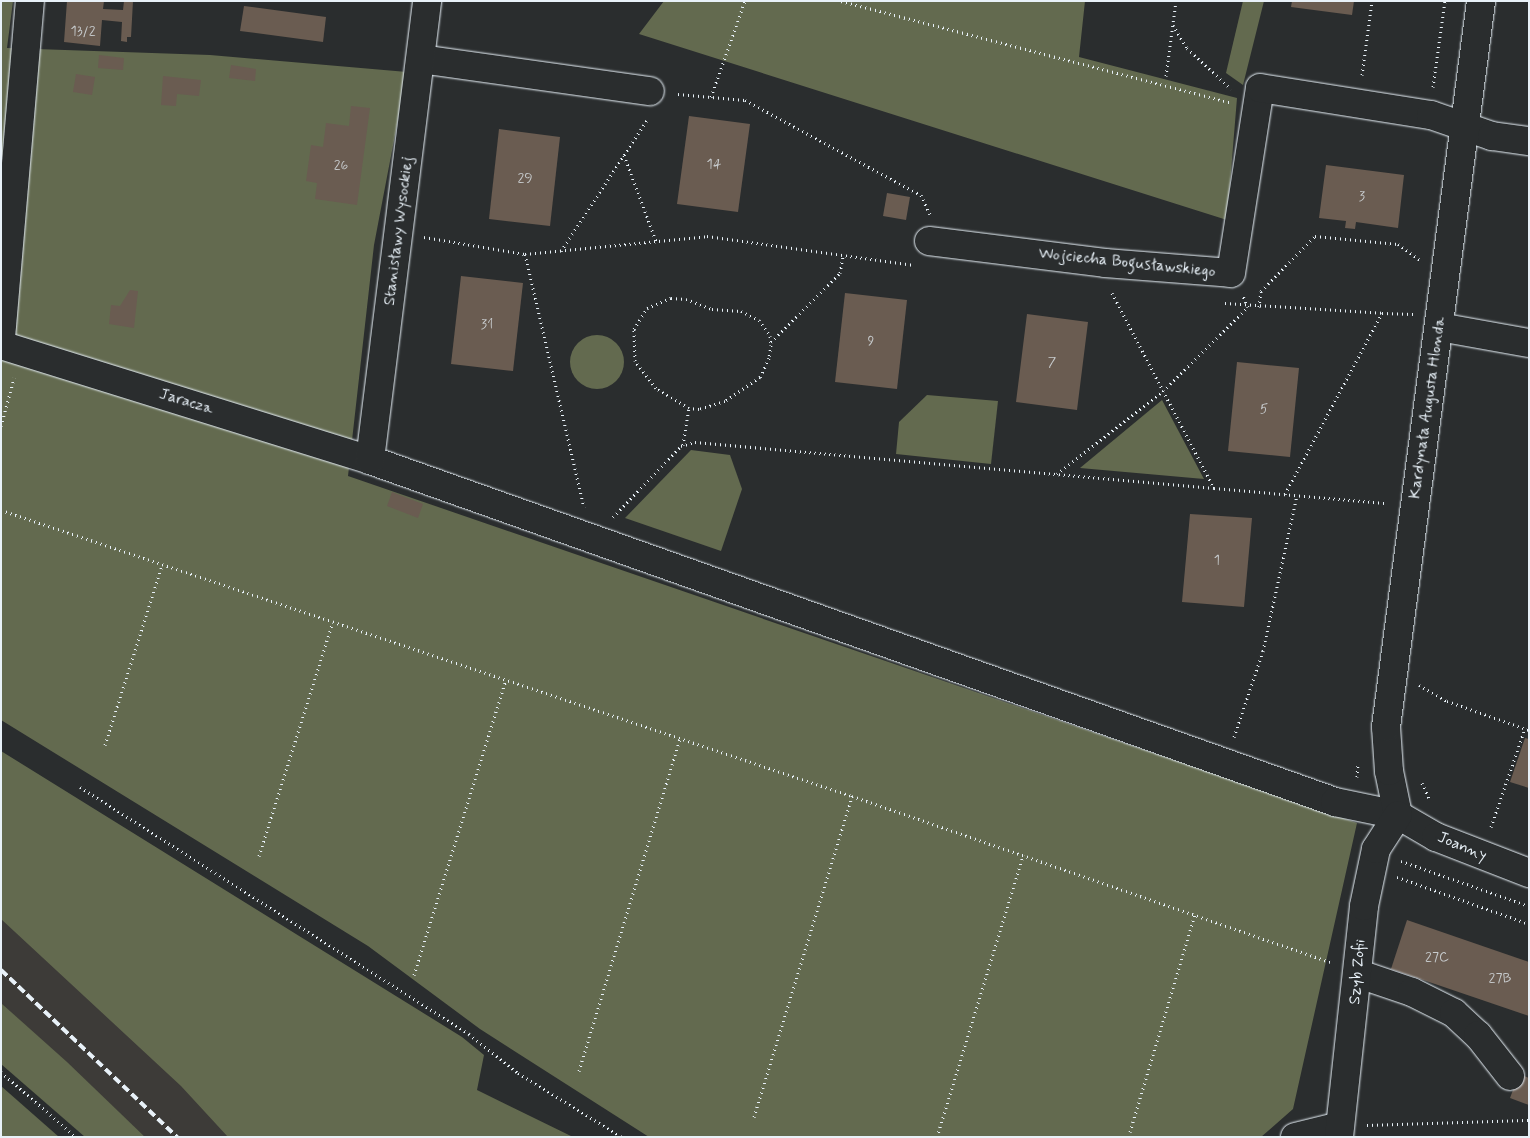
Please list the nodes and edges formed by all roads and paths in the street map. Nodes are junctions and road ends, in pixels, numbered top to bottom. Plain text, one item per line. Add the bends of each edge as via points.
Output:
1 (30, 1) edge
2 (427, 1) edge
3 (745, 1) edge
4 (841, 1) edge
5 (1176, 1) edge
6 (1372, 1) edge
7 (1445, 1) edge
8 (1481, 1) edge
9 (1173, 25) junction
10 (421, 59) junction
11 (1166, 76) dead end
12 (650, 91) junction
13 (711, 97) junction
14 (1359, 103) junction
15 (1257, 109) junction
16 (1431, 115) junction
17 (1463, 126) junction
18 (1529, 141) edge
19 (624, 154) junction
20 (399, 233) junction
21 (656, 241) junction
22 (929, 241) junction
23 (561, 251) junction
24 (1424, 252) dead end
25 (525, 254) junction
26 (843, 256) junction
27 (1231, 273) junction
28 (1121, 291) dead end
29 (1222, 303) dead end
30 (1248, 307) junction
31 (1260, 307) junction
32 (1382, 313) junction
33 (1416, 314) dead end
34 (1439, 327) junction
35 (770, 342) junction
36 (1529, 343) edge
37 (8, 345) edge
38 (1163, 391) junction
39 (689, 408) junction
40 (1, 426) edge
41 (683, 445) junction
42 (370, 460) junction
43 (1057, 474) junction
44 (1214, 488) junction
45 (1285, 494) junction
46 (1297, 495) junction
47 (1390, 504) dead end
48 (1, 510) edge
49 (585, 514) dead end
50 (609, 522) dead end
51 (162, 565) junction
52 (333, 622) junction
53 (1420, 676) dead end
54 (506, 680) junction
55 (1419, 685) junction
56 (1418, 692) dead end
57 (1527, 729) edge
58 (680, 738) junction
59 (1234, 738) dead end
60 (105, 745) dead end
61 (1420, 778) dead end
62 (80, 787) dead end
63 (852, 796) junction
64 (1438, 806) dead end
65 (1398, 815) junction
66 (1488, 835) dead end
67 (1024, 855) junction
68 (259, 856) dead end
69 (1529, 873) edge
70 (1195, 914) junction
71 (1358, 974) junction
72 (414, 975) dead end
73 (579, 1071) dead end
74 (1, 1072) edge
75 (1510, 1076) dead end
76 (754, 1118) dead end
77 (1529, 1120) edge
78 (1340, 1131) edge
79 (1130, 1132) dead end
80 (76, 1137) edge
81 (622, 1137) edge
82 (937, 1137) edge
83 (1296, 1137) edge

1 - 37 street
2 - 10 street, Stanisławy Wysockiej
3 - 13 path
4 - 15 path
5 - 9 path
6 - 14 path
7 - 16 path
8 - 17 street, Kardynała Augusta Hlonda
9 - 11 path
9 - 15 path via 1187,48 1209,71
10 - 12 street
10 - 20 street, Stanisławy Wysockiej
12 - 13 path
12 - 19 path via 649,116
13 - 22 path via 745,100 921,195 930,217
14 - 15 street, Wojciecha Bogusławskiego via 1260,88
14 - 16 street, Wojciecha Bogusławskiego
15 - 27 street, Wojciecha Bogusławskiego
16 - 17 street, Wojciecha Bogusławskiego
17 - 18 street, Wojciecha Bogusławskiego via 1492,136
17 - 34 street, Kardynała Augusta Hlonda
19 - 21 path
19 - 23 path
20 - 25 path
20 - 42 street, Stanisławy Wysockiej
21 - 23 path
21 - 26 path via 707,236
22 - 26 path via 925,267
22 - 27 street, Wojciecha Bogusławskiego via 1105,263
23 - 25 path
24 - 31 path via 1422,261 1398,244 1315,236 1261,291
25 - 49 path
26 - 35 path via 840,273
27 - 30 path
28 - 38 path via 1111,290
29 - 30 path
30 - 31 path
30 - 38 path
31 - 32 path
32 - 33 path
32 - 45 path
34 - 36 street
34 - 65 street, Kardynała Augusta Hlonda via 1386,727 1389,771
35 - 39 path via 766,368 747,388 713,407
35 - 39 path via 766,328 750,314 712,310 679,298 665,299 647,308 634,329 635,361 656,388
37 - 40 path
37 - 42 street, Jaracza
38 - 43 path
38 - 44 path
39 - 41 path
41 - 43 path via 695,442
41 - 50 path
42 - 65 street, Jaracza via 1326,799
43 - 44 path
44 - 45 path
45 - 46 path
46 - 47 path
46 - 59 path via 1263,651
48 - 51 path
51 - 52 path
51 - 60 path
52 - 54 path
52 - 68 path
53 - 55 path
54 - 58 path
54 - 72 path
55 - 56 path
55 - 57 path via 1447,701
57 - 66 path
58 - 63 path
58 - 73 path
61 - 64 path via 1430,800
62 - 81 path via 469,1034 518,1073
63 - 67 path
63 - 76 path
65 - 69 street, Joanny via 1436,836
65 - 71 street, Szyb Zofii via 1376,849 1364,906
67 - 70 path
67 - 82 path
70 - 71 path
70 - 79 path
71 - 75 street via 1412,992 1454,1013 1478,1035
71 - 78 street, Szyb Zofii
74 - 80 path
77 - 78 path
78 - 83 street

